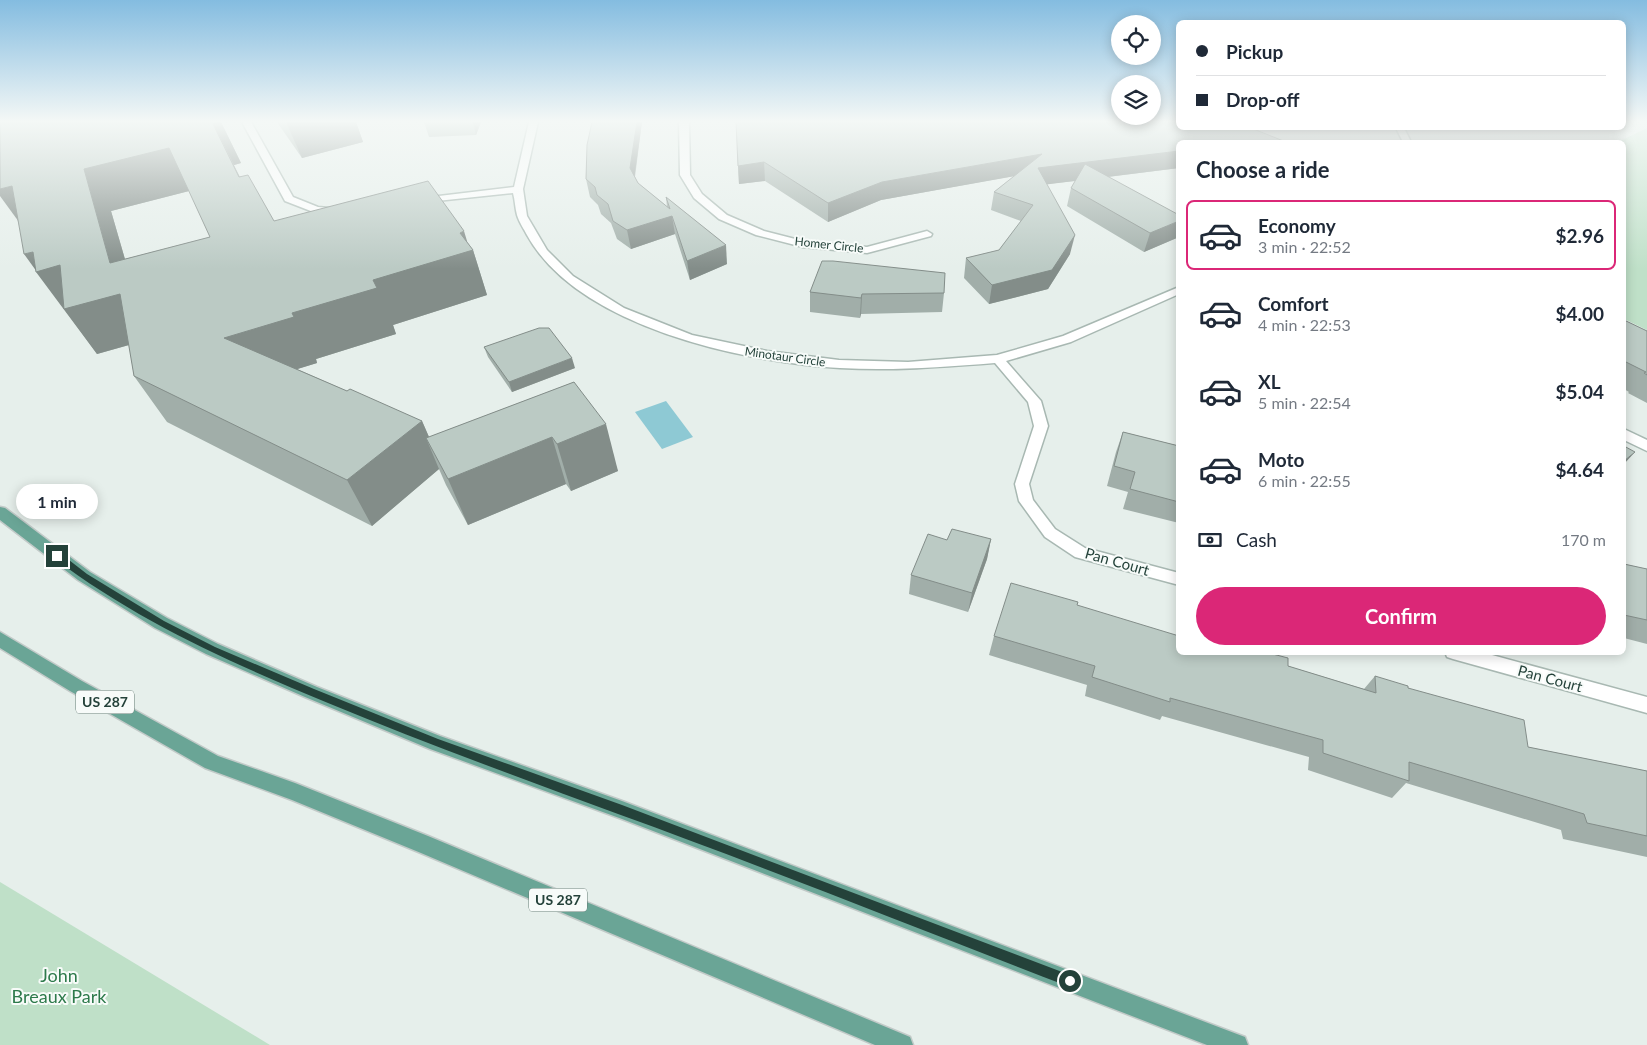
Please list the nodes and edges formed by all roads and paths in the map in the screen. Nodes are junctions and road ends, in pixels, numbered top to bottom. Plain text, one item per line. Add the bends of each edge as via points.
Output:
1 (273, 171) edge
2 (522, 171) edge
3 (685, 171) edge
4 (518, 189) junction
5 (413, 202) edge
6 (349, 210) edge
7 (927, 234) dead end
8 (1176, 291) edge
9 (998, 359) junction
10 (1626, 435) edge
11 (1647, 446) edge
12 (0, 512) edge
13 (1176, 578) edge
14 (0, 640) edge
15 (1464, 655) edge
16 (1647, 704) edge
17 (902, 1045) edge
18 (1238, 1045) edge

1 - 6 street via 289,199 316,210
2 - 4 street, Minotaur Circle
3 - 7 street, Homer Circle via 698,196 723,217 760,233 803,244 867,250
4 - 5 street
4 - 9 street, Minotaur Circle via 522,216 542,252 569,278 620,311 689,338 767,356 839,364 908,366
8 - 9 street, Minotaur Circle via 1067,339
9 - 13 street, Pan Court via 1034,401 1041,426 1022,484 1026,501 1050,533 1080,553
10 - 11 street
12 - 18 main road via 84,576 161,623 212,649 436,743 622,810
14 - 17 main road, US 287 via 212,762 375,824
15 - 16 street, Pan Court

